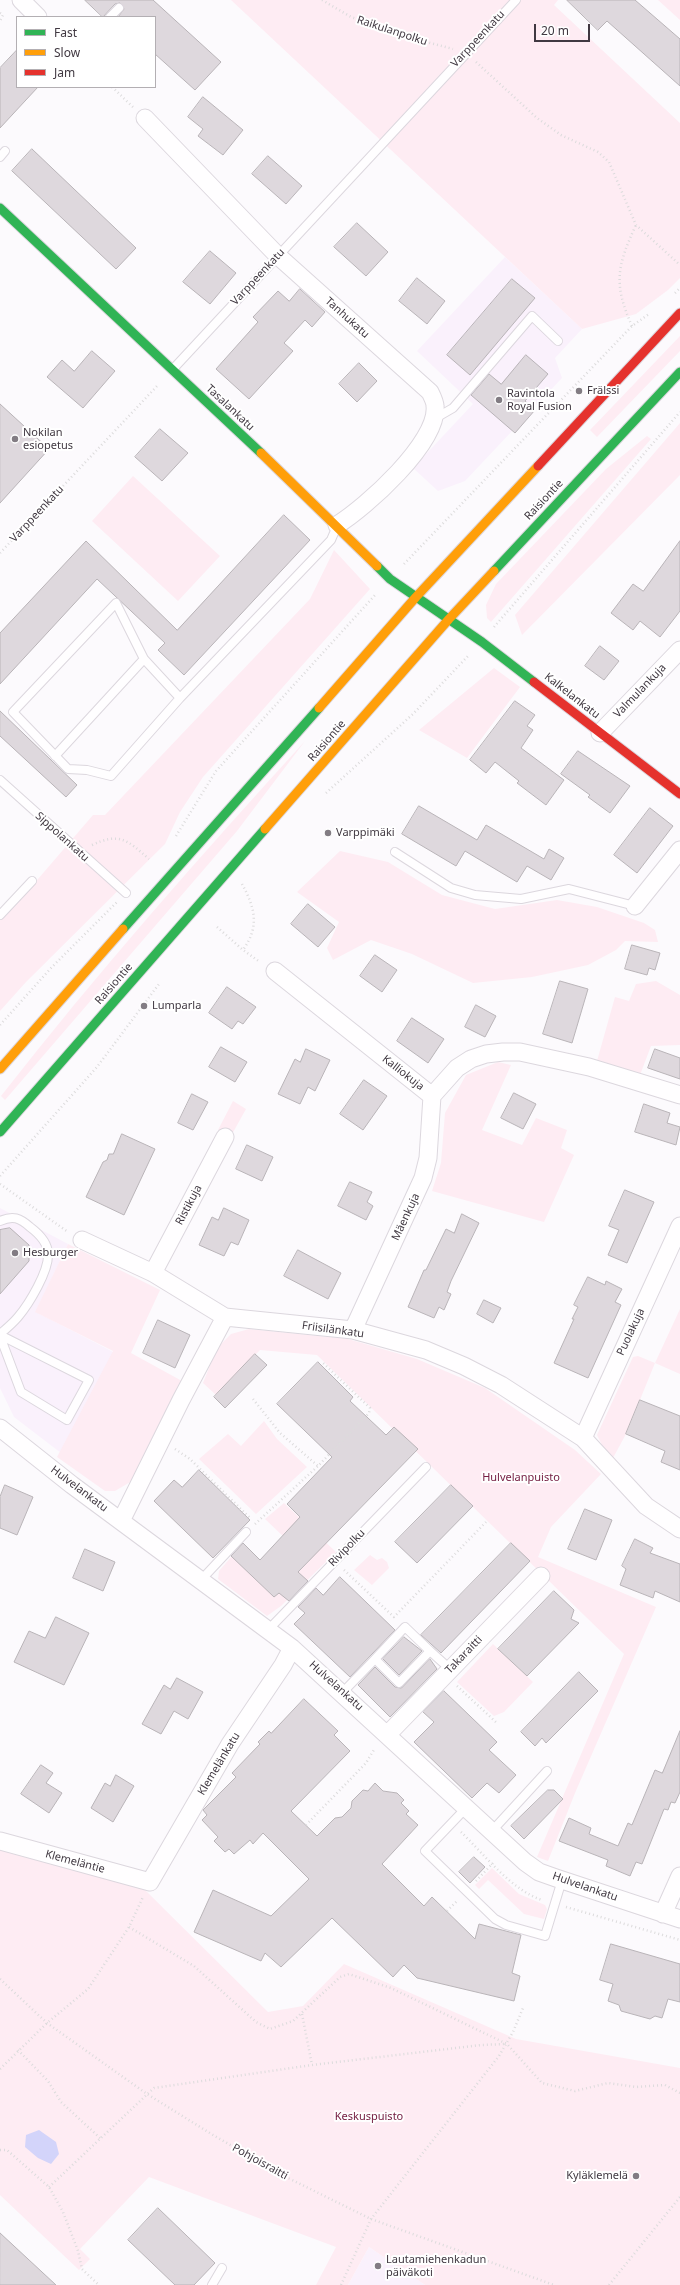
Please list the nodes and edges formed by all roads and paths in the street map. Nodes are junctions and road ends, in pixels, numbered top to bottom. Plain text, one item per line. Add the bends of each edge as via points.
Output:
1 (21, 0) edge
2 (322, 0) edge
3 (516, 0) edge
4 (118, 8) dead end
5 (0, 13) edge
6 (37, 16) edge
7 (111, 16) edge
8 (0, 21) edge
9 (465, 52) junction
10 (113, 88) edge
11 (144, 118) joint
12 (0, 208) edge
13 (636, 225) junction
14 (277, 255) junction
15 (680, 265) edge
16 (680, 288) edge
17 (672, 296) dead end
18 (650, 313) dead end
19 (680, 313) edge
20 (632, 326) junction
21 (558, 341) dead end
22 (172, 370) junction
23 (680, 372) edge
24 (680, 412) edge
25 (434, 419) junction
26 (337, 525) junction
27 (0, 553) edge
28 (390, 579) junction
29 (416, 597) junction
30 (449, 619) junction
31 (482, 642) junction
32 (680, 650) edge
33 (144, 659) junction
34 (180, 698) junction
35 (600, 733) junction
36 (55, 756) junction
37 (0, 780) edge
38 (680, 794) edge
39 (323, 795) dead end
40 (174, 841) dead end
41 (680, 850) edge
42 (79, 852) junction
43 (395, 852) dead end
44 (149, 859) dead end
45 (240, 878) dead end
46 (32, 881) dead end
47 (126, 893) joint
48 (635, 906) joint
49 (0, 915) edge
50 (217, 927) dead end
51 (243, 950) junction
52 (275, 971) joint
53 (161, 980) dead end
54 (0, 1025) edge
55 (0, 1069) edge
56 (680, 1095) edge
57 (432, 1096) junction
58 (0, 1132) edge
59 (225, 1137) dead end
60 (0, 1176) edge
61 (0, 1184) edge
62 (0, 1221) edge
63 (680, 1226) edge
64 (82, 1240) joint
65 (153, 1273) junction
66 (225, 1317) junction
67 (354, 1330) junction
68 (0, 1335) edge
69 (322, 1362) dead end
70 (253, 1399) dead end
71 (0, 1428) edge
72 (583, 1438) junction
73 (162, 1439) junction
74 (318, 1466) junction
75 (426, 1467) dead end
76 (121, 1521) junction
77 (486, 1522) dead end
78 (255, 1524) junction
79 (680, 1529) edge
80 (246, 1532) joint
81 (343, 1569) dead end
82 (541, 1576) dead end
83 (201, 1580) junction
84 (269, 1629) junction
85 (292, 1648) junction
86 (430, 1651) junction
87 (375, 1659) junction
88 (448, 1672) junction
89 (343, 1692) junction
90 (498, 1724) dead end
91 (388, 1734) junction
92 (376, 1746) dead end
93 (547, 1771) dead end
94 (466, 1808) junction
95 (306, 1825) dead end
96 (491, 1832) junction
97 (0, 1841) edge
98 (680, 1876) edge
99 (562, 1880) junction
100 (150, 1882) junction
101 (663, 1914) junction
102 (680, 1918) edge
103 (129, 1927) junction
104 (0, 1979) edge
105 (523, 2008) dead end
106 (302, 2014) junction
107 (47, 2023) junction
108 (507, 2044) junction
109 (18, 2050) junction
110 (312, 2065) junction
111 (0, 2069) edge
112 (680, 2093) edge
113 (147, 2094) junction
114 (100, 2138) junction
115 (0, 2150) edge
116 (49, 2187) junction
117 (680, 2196) edge
118 (371, 2219) junction
119 (222, 2268) dead end
120 (99, 2285) edge
121 (212, 2285) edge
122 (341, 2285) edge
123 (554, 2285) edge
124 (609, 2285) edge

1 - 6 street
2 - 9 path, Raikulanpolku via 351,17 415,39
3 - 9 lane, Varppeenkatu
4 - 7 lane
5 - 8 path via 3,15
9 - 13 path via 537,118 561,135 598,152 609,162
9 - 14 lane, Varppeenkatu
10 - 11 path
11 - 14 street, Tanhukatu
12 - 22 main road, Tasalankatu
13 - 15 path
13 - 20 path via 620,267 619,289
14 - 22 lane, Varppeenkatu
14 - 25 street, Tanhukatu via 430,392 436,406
16 - 17 path
18 - 20 path
19 - 29 main road
20 - 28 path
21 - 25 lane via 532,316 453,408
22 - 26 main road, Tasalankatu
22 - 27 path, Varppeenkatu
23 - 30 main road, Raisiontie
24 - 31 path via 535,577
25 - 26 street, Tanhukatu via 421,446 400,471 352,516
26 - 28 main road, Tasalankatu
26 - 34 lane via 331,540
28 - 29 main road, Tasalankatu
28 - 40 path via 216,771
29 - 30 main road, Tasalankatu
29 - 55 main road
30 - 31 main road, Kalkelankatu
30 - 58 main road, Raisiontie
31 - 35 main road, Kalkelankatu
31 - 39 path via 413,714
32 - 35 street, Valmulankuja
33 - 34 lane
33 - 36 lane
33 - 36 lane via 116,603 13,712
34 - 36 lane via 111,776 87,770 68,769
35 - 38 main road, Kalkelankatu
37 - 42 lane, Sippolankatu
41 - 48 street
42 - 44 path via 110,838 124,839
42 - 47 lane, Sippolankatu
43 - 48 lane via 450,888 475,895 521,899 569,889
45 - 51 path via 254,912 254,928
46 - 49 lane
47 - 54 path via 51,968
50 - 51 path
51 - 52 path
52 - 57 street, Kalliokuja
53 - 60 path via 97,1067
56 - 57 street, Kalliokuja via 589,1067 520,1052 502,1052 471,1059 457,1068
57 - 67 street, Mäenkuja via 429,1152 423,1178
59 - 65 street, Ristikuja
61 - 64 path via 63,1230
62 - 68 lane via 19,1218 37,1232 48,1253 43,1276 18,1317
63 - 72 street, Puolakuja
64 - 65 street
65 - 66 street
66 - 67 street, Friisilänkatu
66 - 73 street
67 - 72 street, Friisilänkatu via 426,1350 464,1366 501,1385
68 - 68 lane via 21,1392 67,1420 89,1380
69 - 74 path via 370,1408 369,1413
70 - 74 path via 280,1434
71 - 76 street, Hulvelankatu
72 - 79 street, Friisilänkatu via 646,1506
73 - 76 street
73 - 78 path via 190,1459
74 - 78 path
75 - 84 lane, Rivipolku
76 - 83 street, Hulvelankatu
77 - 81 path via 394,1618
78 - 80 path
80 - 83 lane
82 - 88 street, Takaraitti
83 - 84 street, Hulvelankatu
84 - 85 street, Hulvelankatu
85 - 89 street, Hulvelankatu
85 - 100 street, Klemelänkatu via 230,1744
86 - 87 lane via 399,1683
86 - 87 lane via 405,1627
86 - 88 lane
87 - 89 lane
88 - 90 path
88 - 91 street, Takaraitti
89 - 91 street, Hulvelankatu
91 - 94 street, Hulvelankatu
92 - 95 path via 366,1763
93 - 96 lane
94 - 96 street, Hulvelankatu
94 - 99 lane via 425,1851 495,1919 506,1926 545,1936
96 - 99 street, Hulvelankatu via 539,1872
97 - 100 street, Klemeläntie
98 - 101 street
99 - 101 street, Hulvelankatu
100 - 103 path
101 - 102 street, Hulvelankatu
103 - 106 path via 194,1966 256,2022 270,2029 293,2022
103 - 107 path via 88,1989
104 - 107 path, Pohjoisraitti
105 - 108 path
106 - 108 path via 340,1977 349,1974 391,1988
106 - 110 path
107 - 109 path
107 - 113 path, Pohjoisraitti
108 - 110 path
108 - 112 path via 542,2083 559,2089 575,2091 608,2083 636,2087 665,2085
108 - 118 path
109 - 111 path
109 - 114 path via 48,2081 61,2102
110 - 113 path via 154,2088
113 - 114 path
113 - 118 path, Pohjoisraitti via 277,2172
114 - 116 path
115 - 116 path via 7,2150
116 - 120 path via 63,2212 82,2269
117 - 124 path
118 - 122 path
118 - 123 path, Pohjoisraitti
119 - 121 lane

